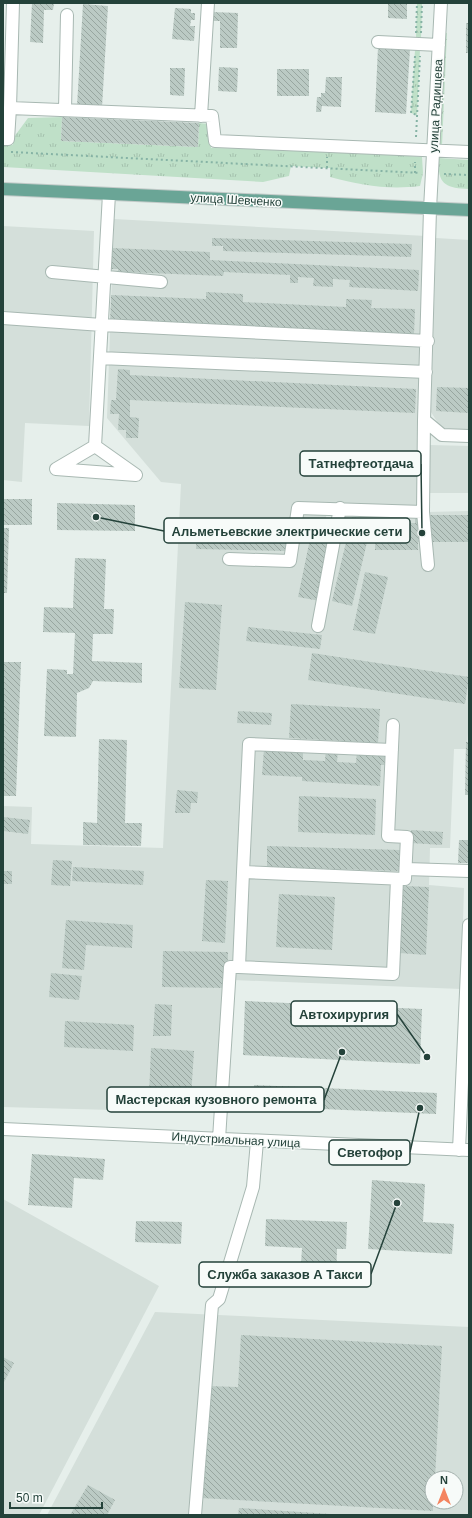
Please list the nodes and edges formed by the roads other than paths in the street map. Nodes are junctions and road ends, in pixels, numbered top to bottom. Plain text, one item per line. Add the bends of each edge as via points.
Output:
1 (13, 3) edge
2 (208, 3) edge
3 (441, 3) edge
4 (67, 15) dead end
5 (378, 42) dead end
6 (439, 45) junction
7 (10, 108) junction
8 (65, 110) junction
9 (201, 116) junction
10 (3, 139) edge
11 (434, 149) junction
12 (469, 152) edge
13 (3, 189) edge
14 (109, 194) junction
15 (430, 209) junction
16 (469, 210) edge
17 (52, 272) dead end
18 (104, 276) junction
19 (161, 282) dead end
20 (3, 318) edge
21 (102, 325) junction
22 (428, 341) junction
23 (100, 358) junction
24 (426, 372) junction
25 (424, 420) junction
26 (469, 436) edge
27 (95, 446) junction
28 (340, 508) junction
29 (423, 512) junction
30 (229, 559) dead end
31 (428, 565) dead end
32 (318, 626) dead end
33 (393, 725) dead end
34 (392, 750) junction
35 (406, 869) junction
36 (243, 872) junction
37 (469, 872) edge
38 (397, 879) junction
39 (469, 925) edge
40 (239, 967) junction
41 (3, 1129) edge
42 (219, 1139) junction
43 (257, 1141) junction
44 (464, 1150) edge
45 (195, 1515) edge

1 - 7 street
2 - 9 street
3 - 6 street, улица Радищева
4 - 8 street
5 - 6 street
6 - 11 street, улица Радищева
7 - 8 street
7 - 10 street via 8,139
8 - 9 street
9 - 11 street via 212,116 215,141
11 - 12 street
11 - 15 street, улица Радищева
13 - 14 main road, улица Шевченко
14 - 15 main road, улица Шевченко
14 - 18 street
15 - 16 main road, улица Шевченко
15 - 22 street, улица Радищева
17 - 18 street
18 - 19 street
18 - 21 street
20 - 21 street
21 - 22 street
21 - 23 street
22 - 24 street, улица Радищева
23 - 24 street
23 - 27 street
24 - 25 street, улица Радищева
25 - 26 street via 442,435
25 - 29 street, улица Радищева
27 - 27 street via 56,469 136,475 101,450
28 - 29 street
28 - 30 street via 298,508 290,561
28 - 32 street
29 - 31 street, улица Радищева
33 - 34 street
34 - 35 street via 388,836 407,836
34 - 36 street via 249,744
35 - 37 street
35 - 38 street via 405,879
36 - 38 street
36 - 40 street
38 - 40 street via 393,974
39 - 44 street
40 - 42 street via 230,967
41 - 42 street, Индустриальная улица
42 - 43 street, Индустриальная улица
43 - 44 street, Индустриальная улица
43 - 45 street via 253,1187 219,1299 212,1305

